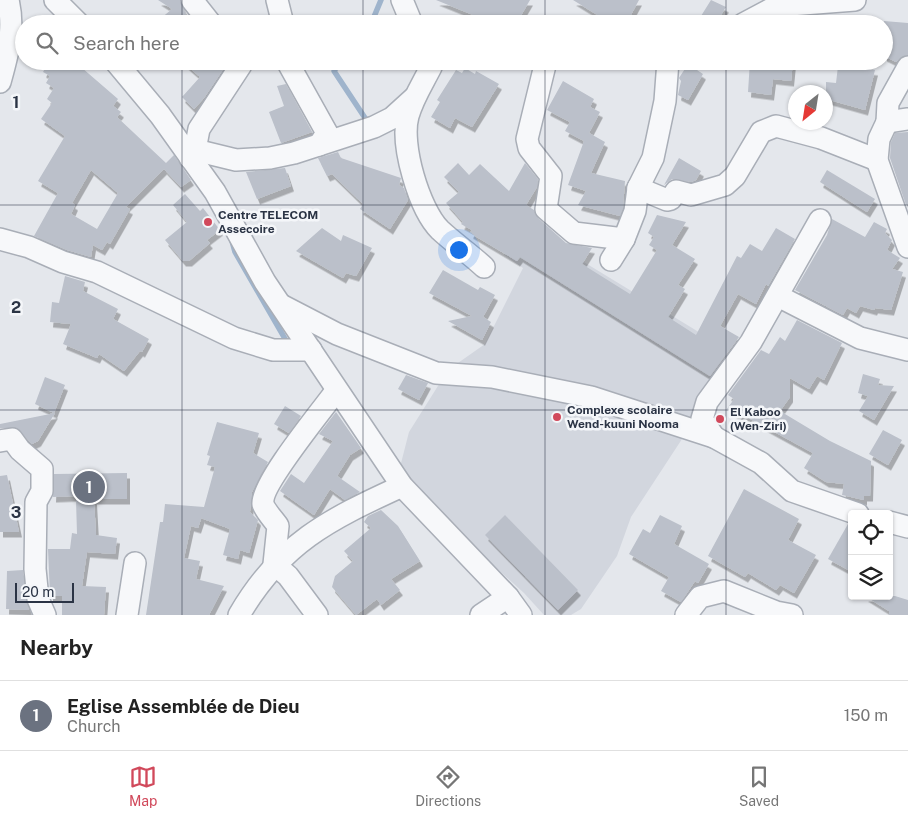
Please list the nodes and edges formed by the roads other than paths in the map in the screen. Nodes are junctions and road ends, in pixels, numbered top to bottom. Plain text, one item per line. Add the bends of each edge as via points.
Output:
1 (8, 0) edge
2 (56, 0) edge
3 (192, 0) edge
4 (277, 0) edge
5 (402, 0) edge
6 (855, 0) edge
7 (776, 3) edge
8 (70, 15) edge
9 (204, 15) edge
10 (281, 15) edge
11 (408, 15) edge
12 (757, 15) edge
13 (5, 45) edge
14 (908, 67) edge
15 (122, 70) edge
16 (235, 70) edge
17 (291, 70) edge
18 (429, 70) edge
19 (544, 70) edge
20 (667, 70) edge
21 (0, 82) edge
22 (414, 98) junction
23 (908, 119) edge
24 (887, 122) junction
25 (319, 145) junction
26 (193, 154) junction
27 (877, 160) junction
28 (638, 188) junction
29 (820, 220) dead end
30 (0, 239) edge
31 (624, 239) junction
32 (908, 248) edge
33 (611, 260) dead end
34 (484, 267) dead end
35 (778, 296) junction
36 (280, 304) junction
37 (311, 350) junction
38 (908, 350) edge
39 (336, 391) junction
40 (714, 437) junction
41 (0, 441) edge
42 (402, 486) junction
43 (848, 511) edge
44 (893, 523) edge
45 (908, 527) edge
46 (134, 563) dead end
47 (274, 564) junction
48 (508, 597) junction
49 (45, 615) edge
50 (127, 615) edge
51 (238, 615) edge
52 (317, 615) edge
53 (481, 615) edge
54 (521, 615) edge
55 (686, 615) edge
56 (792, 615) edge

1 - 13 street via 12,18
2 - 8 street
3 - 9 street
4 - 10 street
5 - 11 street
6 - 7 street
7 - 12 street
13 - 21 street
14 - 24 street via 888,103
15 - 26 street
16 - 26 street via 198,129
17 - 25 street via 327,134
18 - 22 street
19 - 31 street via 526,139 550,176 546,209 574,233
20 - 28 street via 665,101 652,158
22 - 25 street via 392,118 374,127
22 - 34 street via 405,135 419,195 439,229
23 - 24 street
24 - 27 street via 879,139
25 - 26 street via 270,158 236,160
26 - 36 street
27 - 28 street via 821,138 776,126 761,132 735,176 725,185 691,196 676,191 671,200
27 - 32 street
28 - 31 street via 635,211
29 - 35 street
30 - 37 street via 97,272 234,338 273,350
31 - 33 street
35 - 38 street via 860,338
35 - 40 street via 702,413
36 - 37 street
36 - 40 street via 337,334 436,373 492,377 591,397
37 - 39 street
39 - 42 street
39 - 47 street via 274,475 264,494 263,505 278,526
40 - 43 street via 760,463 792,491
41 - 49 street via 12,439 42,469 42,491 36,502 35,568 38,599
42 - 47 street via 325,524
42 - 48 street
44 - 45 street
46 - 50 street
47 - 51 street
47 - 52 street via 288,576
48 - 53 street
48 - 54 street
55 - 56 street via 700,597 724,591

